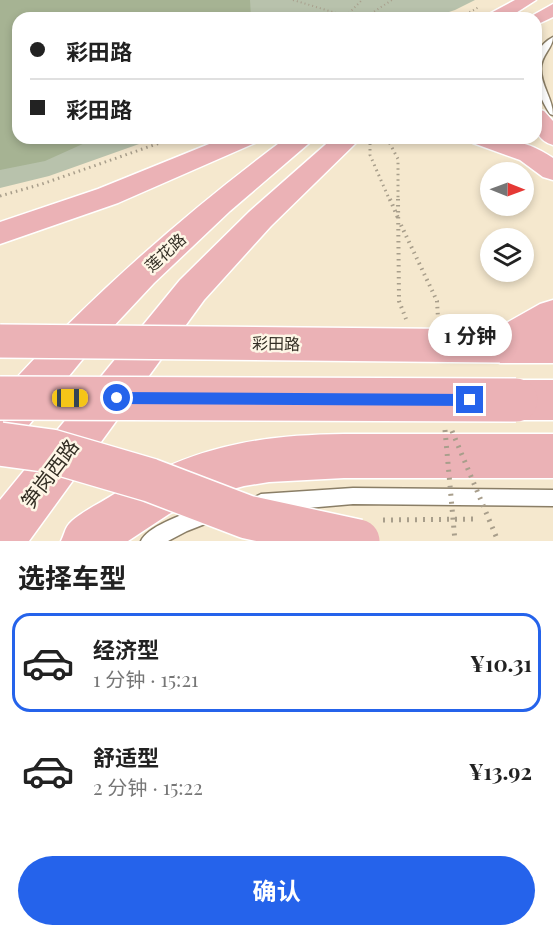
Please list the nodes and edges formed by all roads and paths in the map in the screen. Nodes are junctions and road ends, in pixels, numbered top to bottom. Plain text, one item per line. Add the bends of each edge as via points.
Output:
1 (293, 0) edge
2 (362, 0) edge
3 (392, 0) edge
4 (528, 0) edge
5 (330, 12) edge
6 (351, 12) edge
7 (373, 12) edge
8 (506, 12) edge
9 (553, 39) edge
10 (542, 52) edge
11 (542, 94) edge
12 (553, 112) edge
13 (542, 123) edge
14 (553, 136) edge
15 (157, 144) edge
16 (232, 144) edge
17 (295, 144) edge
18 (345, 144) edge
19 (500, 144) edge
20 (553, 171) edge
21 (0, 196) edge
22 (0, 233) edge
23 (553, 315) edge
24 (0, 341) edge
25 (500, 346) junction
26 (553, 346) edge
27 (0, 398) edge
28 (535, 400) edge
29 (0, 428) edge
30 (0, 444) edge
31 (553, 456) edge
32 (553, 498) edge
33 (1, 541) edge
34 (86, 541) edge
35 (150, 541) edge
36 (358, 541) edge

1 - 5 path
2 - 6 path
3 - 7 path
4 - 8 main road
9 - 10 lane
11 - 12 lane
13 - 14 main road
15 - 21 path
16 - 22 main road via 108,196
17 - 29 main road, 莲花路 via 247,180 98,315
18 - 33 main road, 笋岗西路 via 260,219 192,290 121,378
19 - 20 main road via 529,154
23 - 25 main road
24 - 25 main road, 彩田路, bridge
25 - 26 main road, 彩田路
27 - 28 main road, bridge
30 - 36 main road, bridge via 51,451 150,480 247,517
31 - 34 main road via 332,455 237,466 197,477 147,501
32 - 35 lane via 353,496 269,502 214,512

